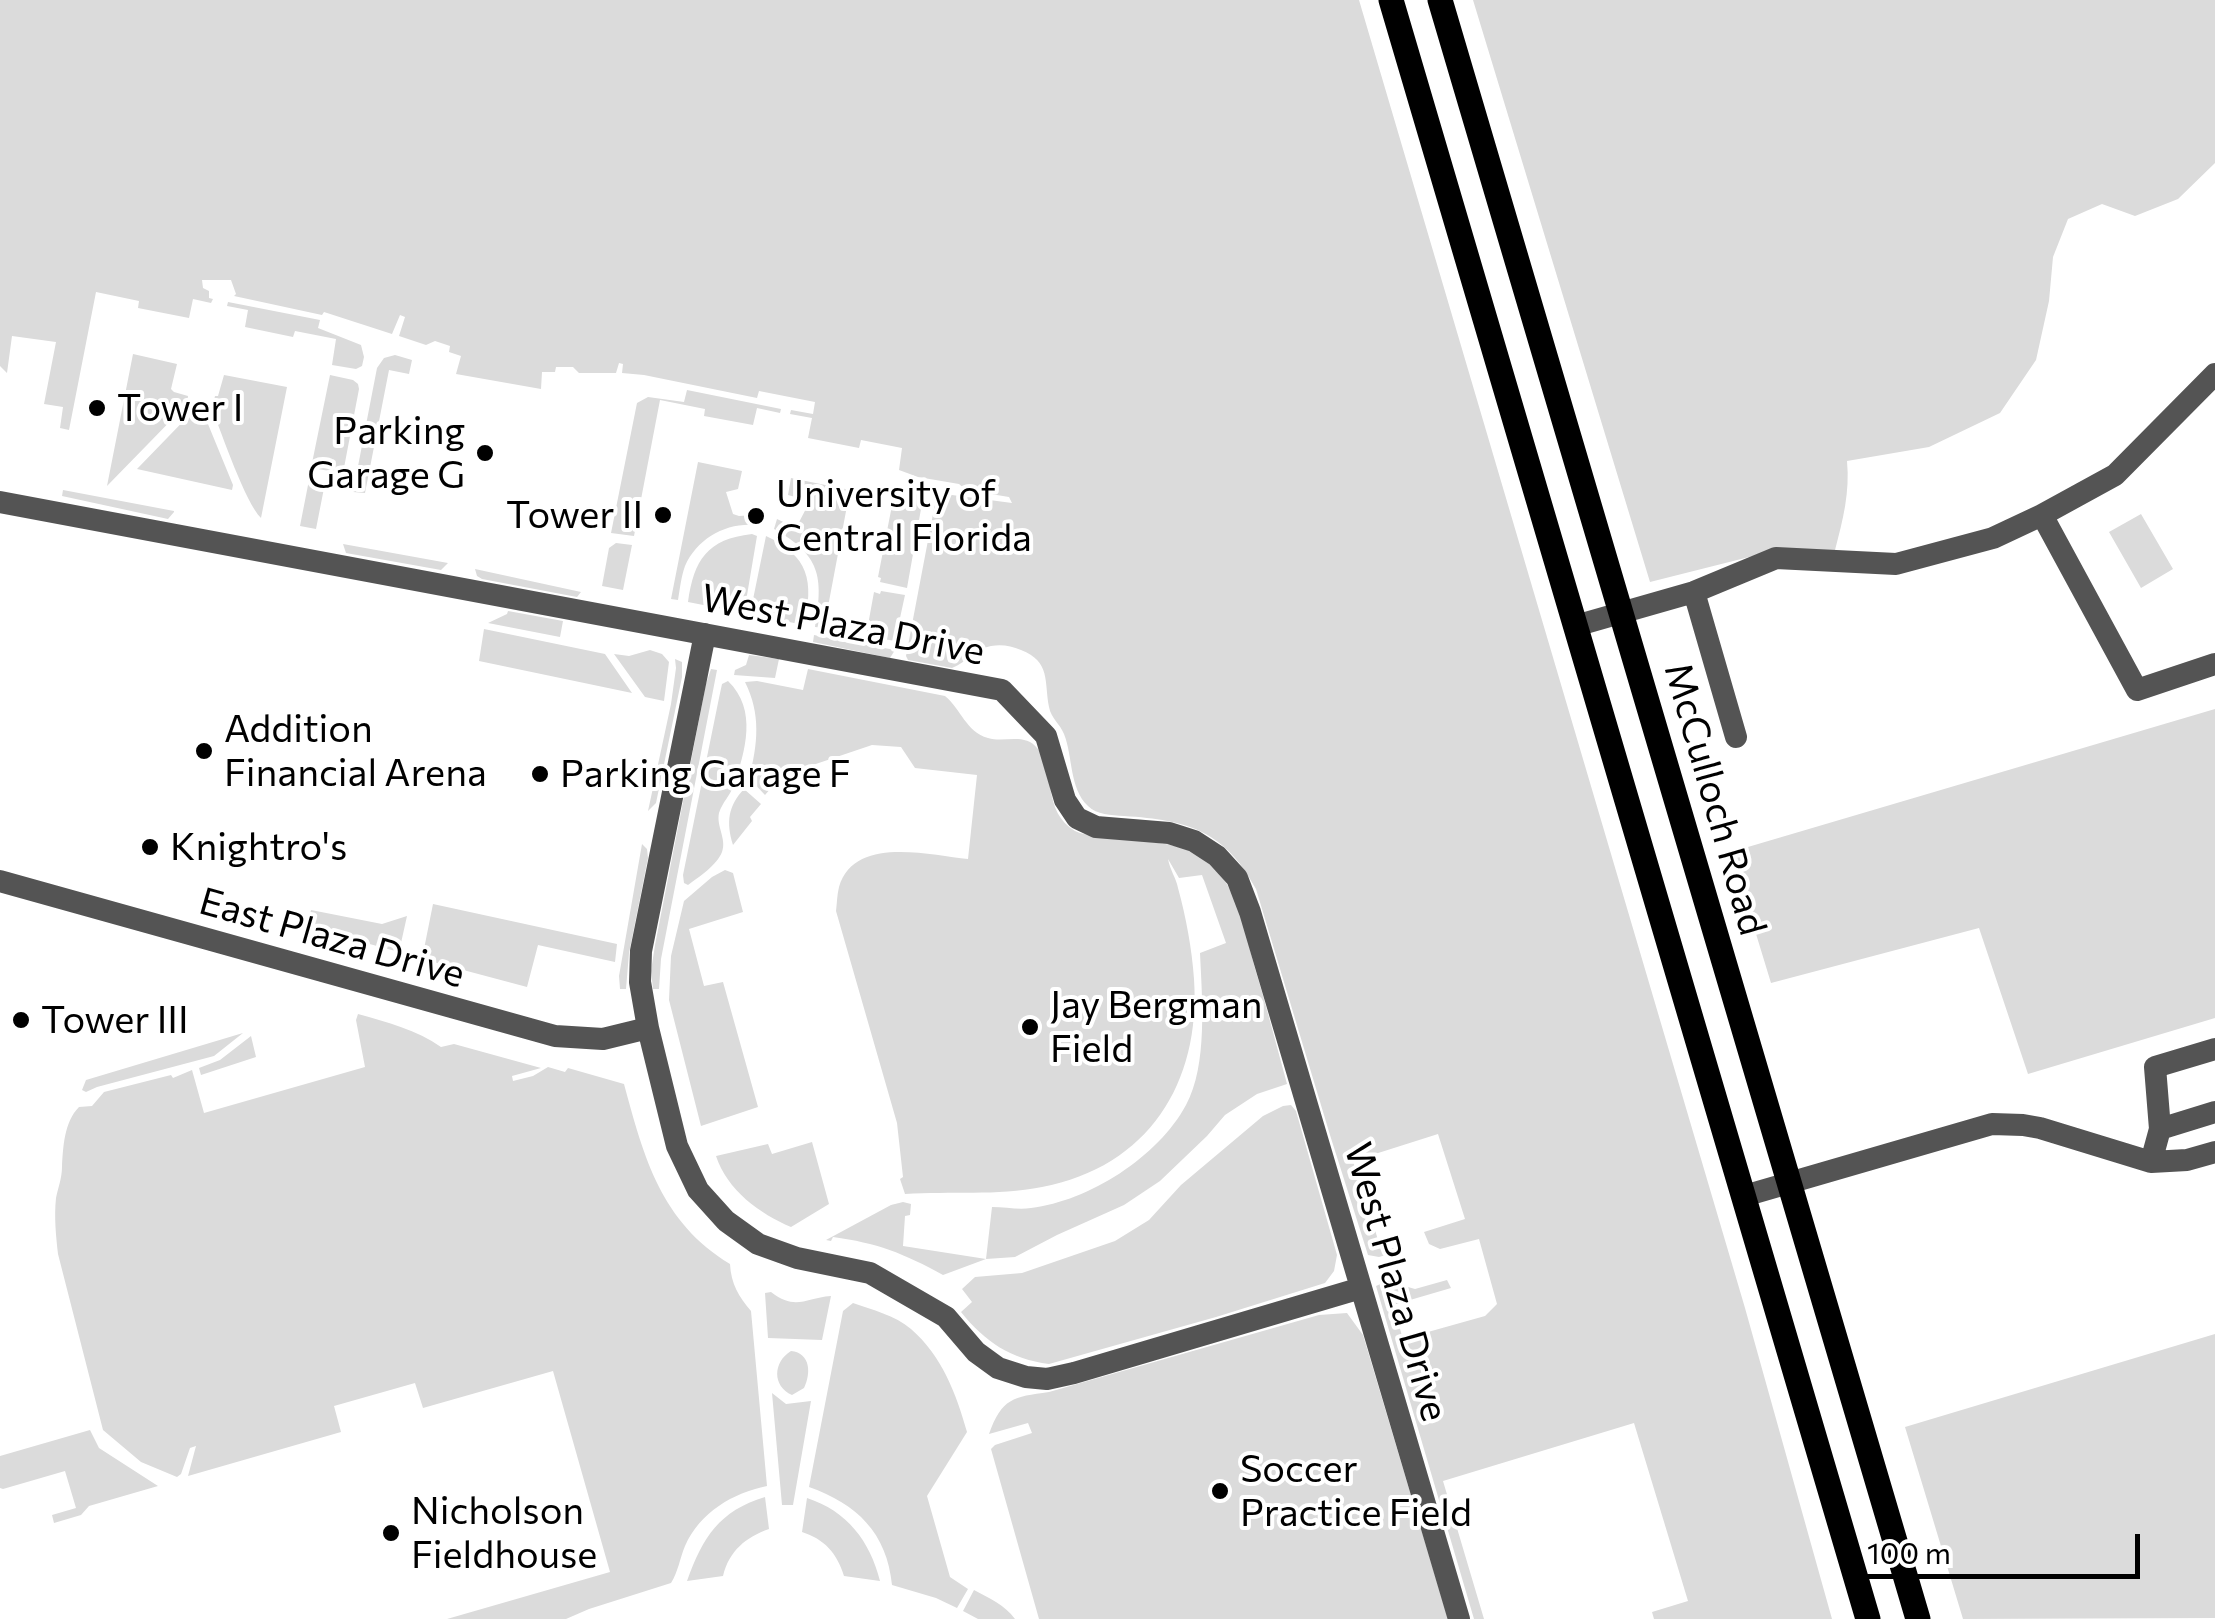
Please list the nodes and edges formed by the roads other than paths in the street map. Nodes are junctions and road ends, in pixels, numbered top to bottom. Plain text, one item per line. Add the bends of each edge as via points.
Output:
1 (1391, 0) edge
2 (1440, 0) edge
3 (2215, 374) edge
4 (0, 502) edge
5 (2042, 515) junction
6 (1694, 592) junction
7 (1620, 612) junction
8 (1575, 626) junction
9 (704, 634) junction
10 (2215, 664) edge
11 (1736, 736) dead end
12 (0, 881) edge
13 (648, 1028) junction
14 (2215, 1049) edge
15 (2215, 1112) edge
16 (2160, 1129) junction
17 (2215, 1152) edge
18 (2151, 1162) junction
19 (1788, 1182) junction
20 (1744, 1196) junction
21 (1362, 1288) junction
22 (1459, 1619) edge
23 (1868, 1619) edge
24 (1918, 1619) edge

1 - 8 main road
2 - 7 main road, McCulloch Road
3 - 5 street via 2114,475
4 - 9 street, West Plaza Drive
5 - 6 street via 1993,538 1896,564 1776,558
5 - 10 street via 2137,690
6 - 7 street
6 - 11 street
7 - 8 street
7 - 19 main road, McCulloch Road
8 - 20 main road
9 - 13 street via 640,952
9 - 21 street, West Plaza Drive via 1002,690 1046,736 1077,818 1096,827 1169,833 1218,856 1250,912
12 - 13 street, East Plaza Drive via 555,1036 603,1039
13 - 21 street via 677,1146 698,1190 726,1221 758,1244 870,1273 946,1317 998,1368 1047,1379
14 - 16 street via 2155,1067
15 - 16 street
16 - 18 street
17 - 18 street
18 - 19 street via 2040,1128 1992,1124
19 - 20 street
19 - 24 main road, McCulloch Road
20 - 23 main road
21 - 22 street, West Plaza Drive

